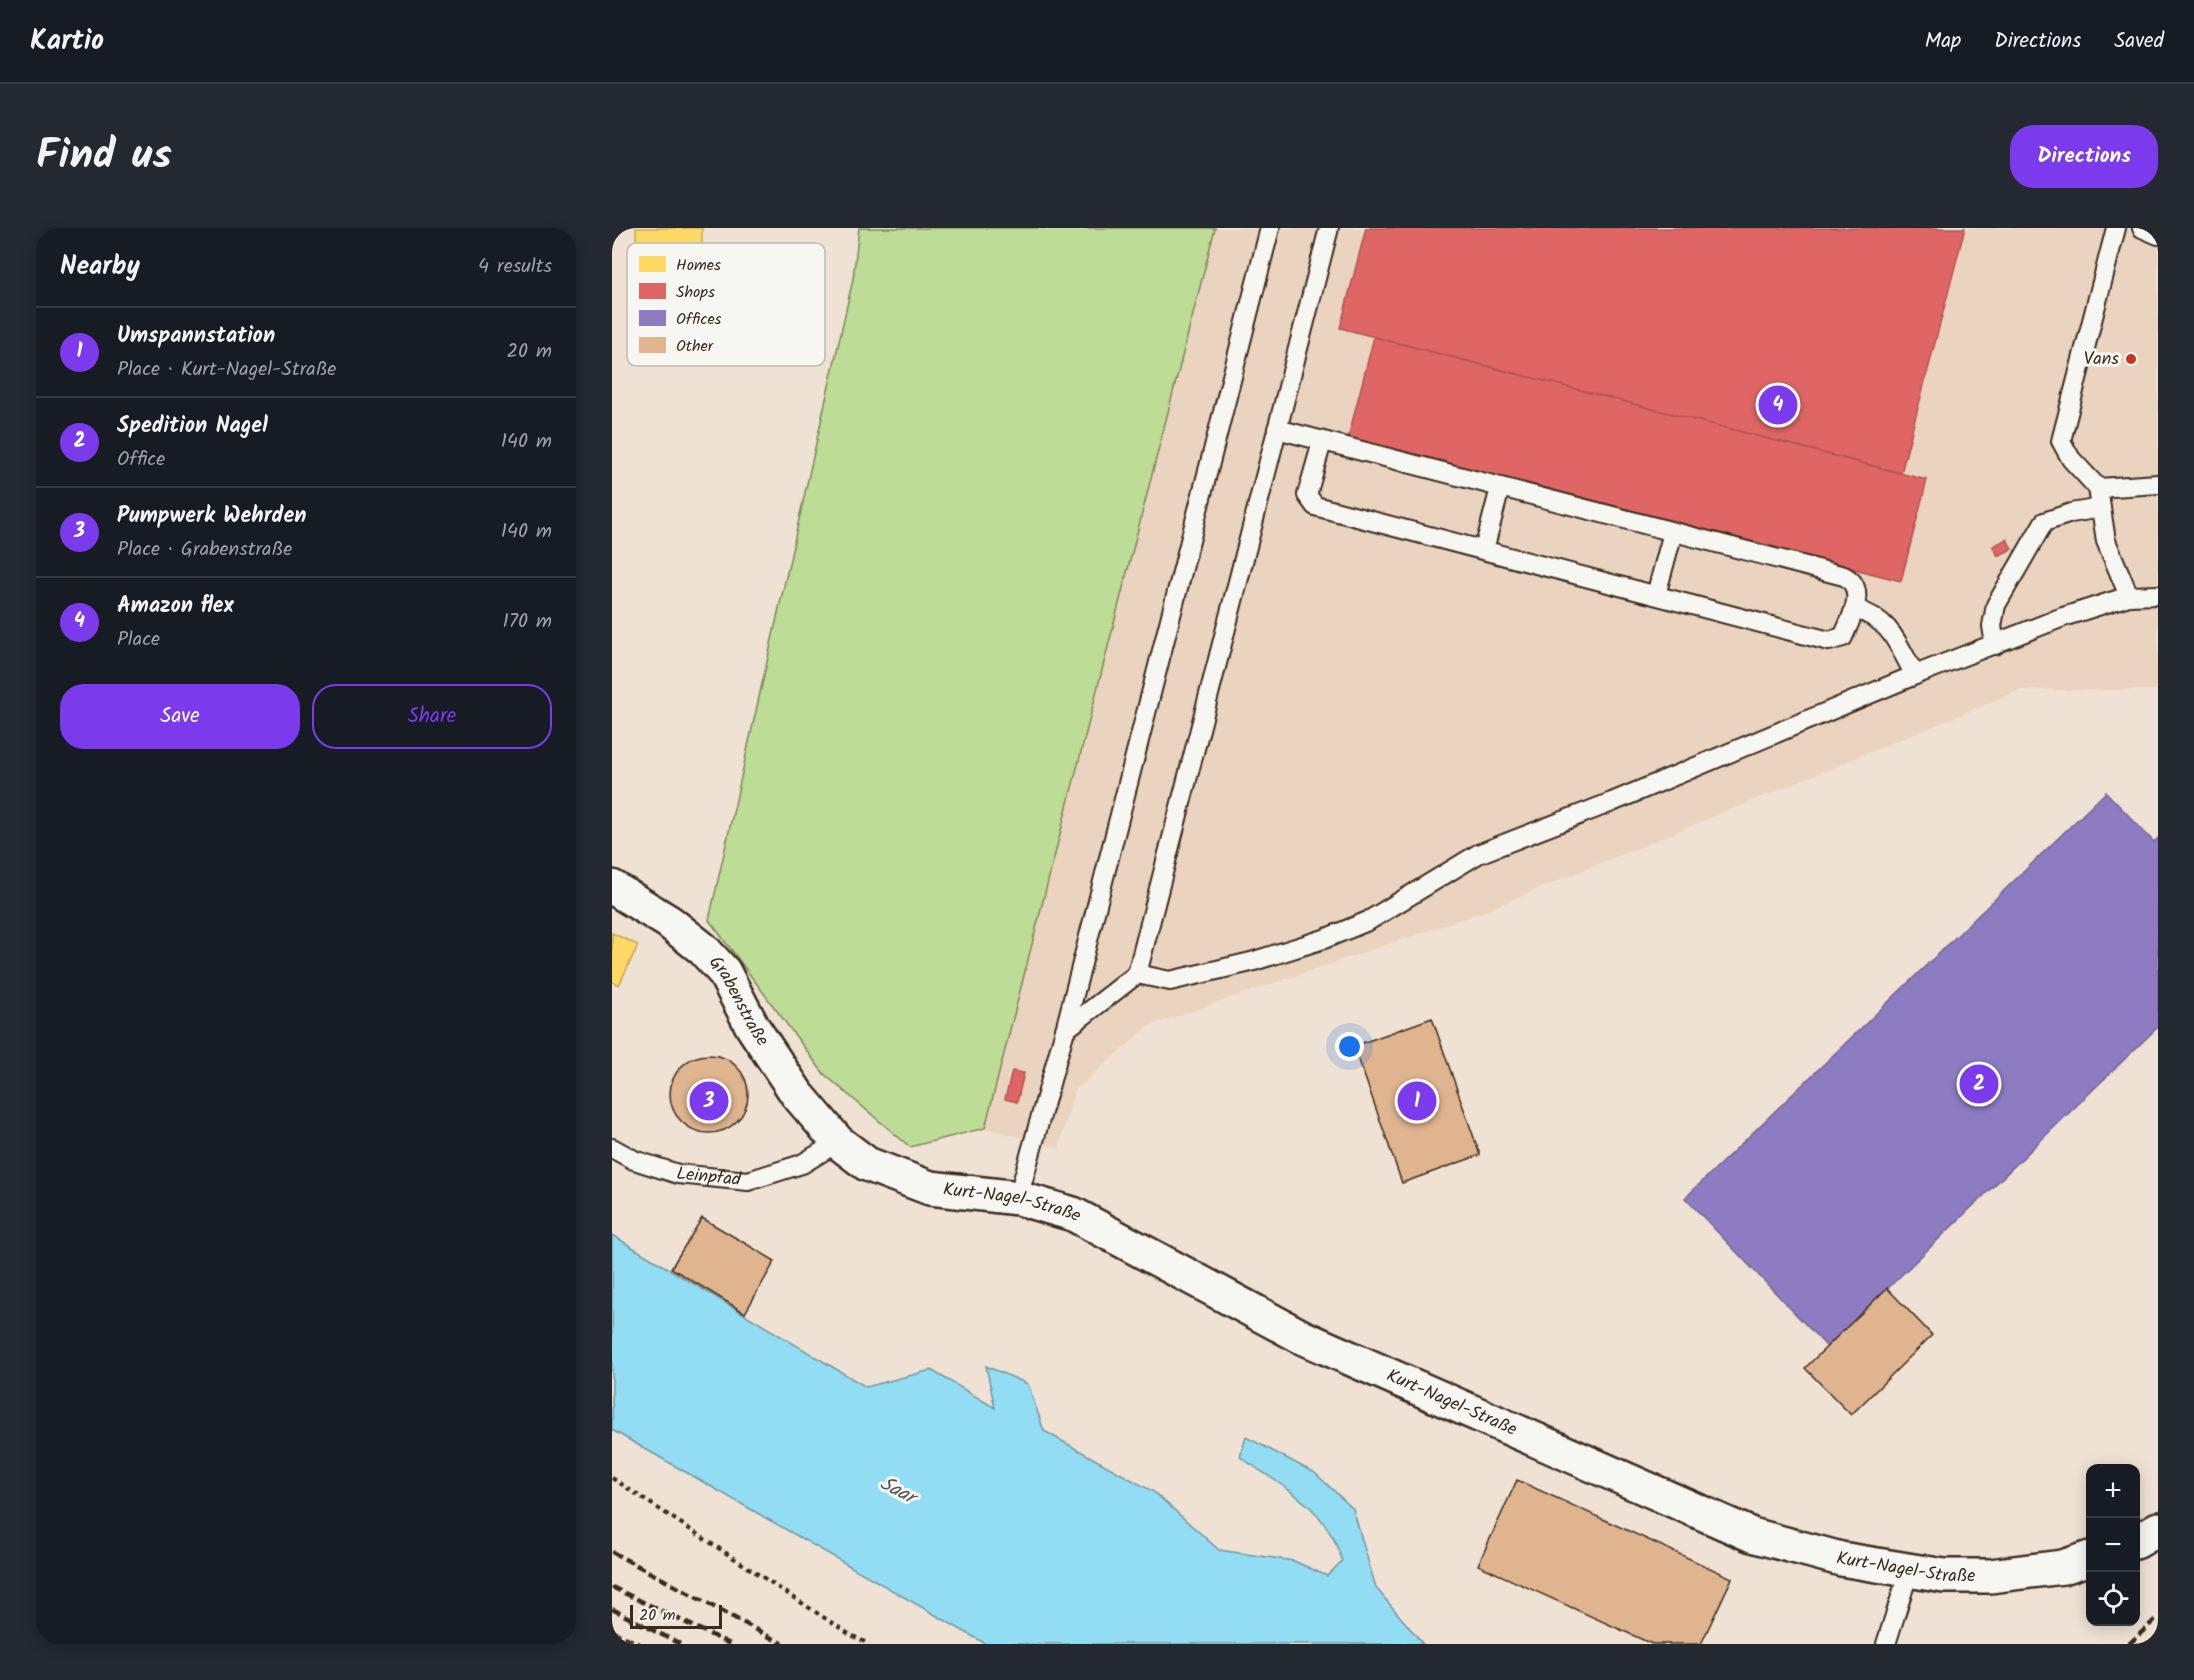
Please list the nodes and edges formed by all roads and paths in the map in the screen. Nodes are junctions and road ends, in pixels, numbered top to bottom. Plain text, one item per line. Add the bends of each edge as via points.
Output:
1 (1270, 228) edge
2 (1329, 228) edge
3 (2116, 228) edge
4 (2142, 228) edge
5 (2158, 235) edge
6 (1277, 429) junction
7 (1322, 442) junction
8 (2157, 481) edge
9 (1500, 488) junction
10 (2098, 488) junction
11 (2101, 508) junction
12 (1673, 532) junction
13 (1484, 550) junction
14 (1656, 595) junction
15 (2158, 595) edge
16 (2129, 596) junction
17 (1855, 609) junction
18 (1995, 645) junction
19 (1915, 675) junction
20 (612, 887) edge
21 (1137, 974) junction
22 (1065, 1030) junction
23 (838, 1142) junction
24 (612, 1148) edge
25 (1018, 1198) junction
26 (612, 1478) edge
27 (2158, 1529) edge
28 (2140, 1540) edge
29 (2086, 1559) edge
30 (1909, 1571) junction
31 (869, 1644) edge
32 (1886, 1644) edge

1 - 22 lane
2 - 6 lane
3 - 10 lane via 2061,441 2071,459
4 - 5 lane
6 - 7 lane
6 - 21 lane
7 - 9 lane
7 - 13 lane via 1307,495 1315,506
8 - 10 lane
9 - 12 lane
9 - 13 lane
10 - 11 lane
11 - 16 lane via 2106,541
11 - 18 lane via 2044,522 1996,605 1992,626
12 - 14 lane
12 - 17 lane via 1844,576 1857,587
13 - 14 lane
14 - 17 lane via 1829,640 1843,638
15 - 16 lane
16 - 18 lane
17 - 19 lane via 1886,625
18 - 19 lane
19 - 21 lane via 1478,854 1368,921 1324,939 1170,981
20 - 23 street, Grabenstraße via 669,922 724,972 752,1026 797,1094
21 - 22 lane
22 - 25 lane
23 - 24 lane, Leinpfad via 802,1164 748,1180 678,1174 634,1160
23 - 25 street, Kurt-Nagel-Straße via 867,1164 930,1188
25 - 30 street, Kurt-Nagel-Straße via 1073,1214 1302,1337 1752,1535 1841,1559
26 - 31 path
27 - 28 street
29 - 30 street, Kurt-Nagel-Straße via 1990,1576
30 - 32 lane

